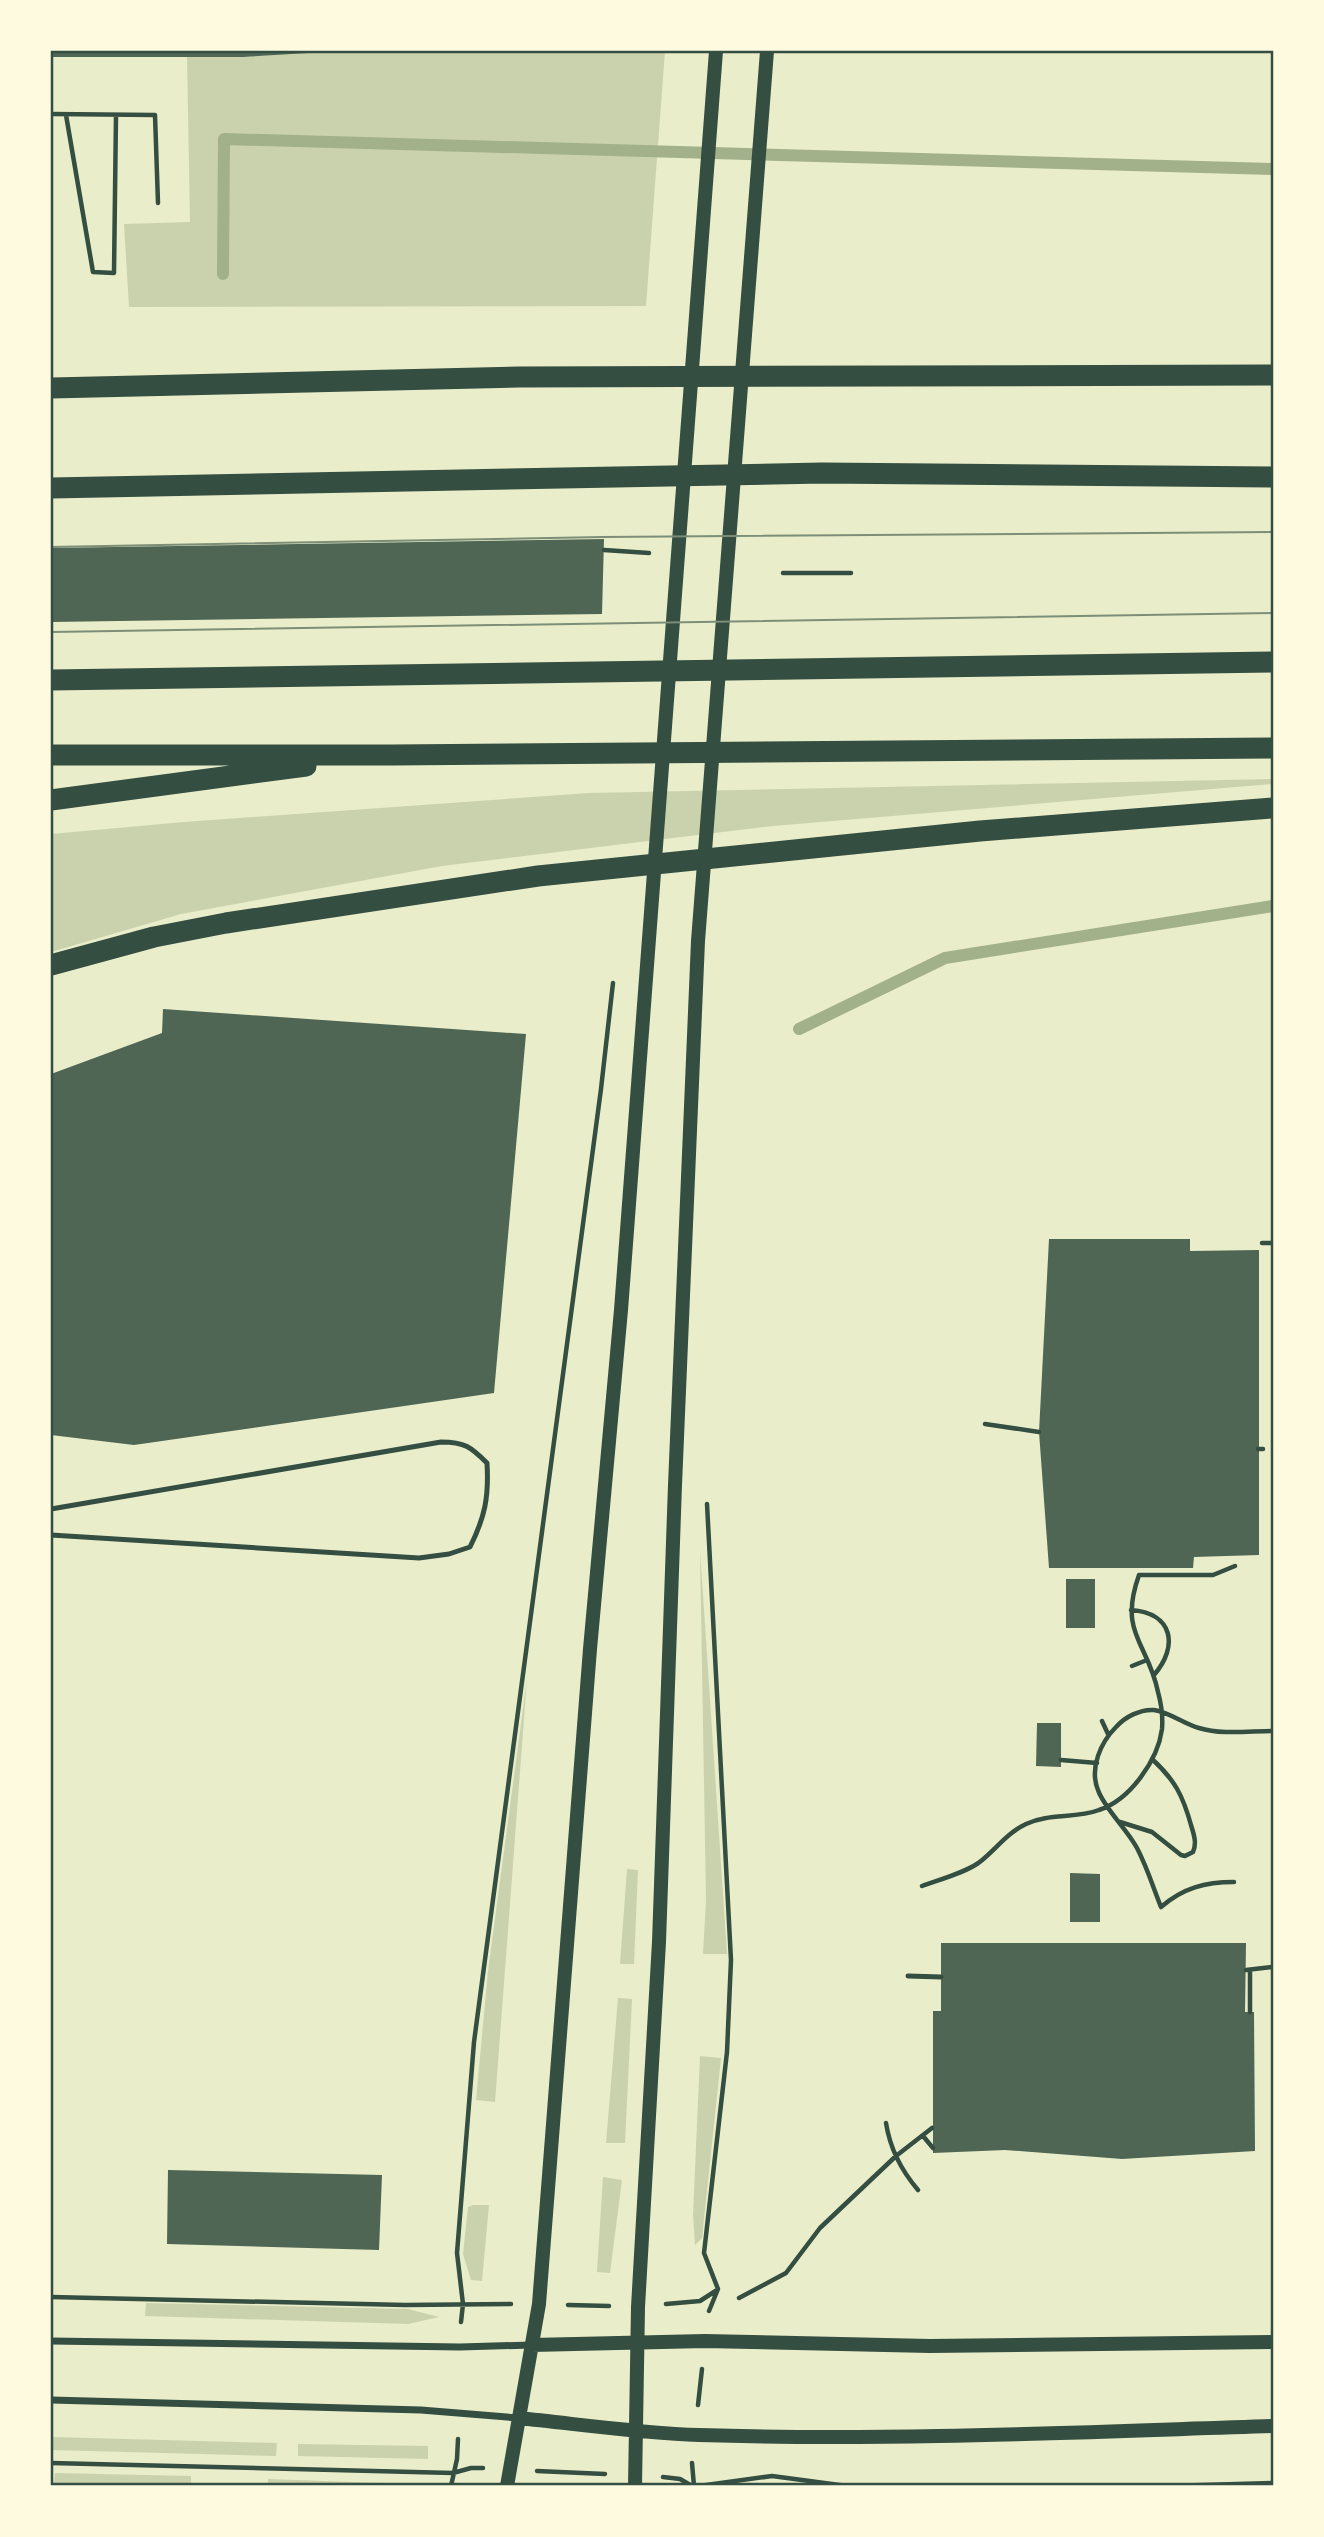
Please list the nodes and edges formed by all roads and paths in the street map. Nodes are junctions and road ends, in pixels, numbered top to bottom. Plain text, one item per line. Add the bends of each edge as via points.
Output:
1 (716, 51) edge
2 (767, 51) edge
3 (51, 114) edge
4 (66, 115) junction
5 (116, 115) junction
6 (158, 203) dead end
7 (1273, 375) edge
8 (51, 388) edge
9 (1273, 477) edge
10 (51, 488) edge
11 (604, 550) dead end
12 (650, 553) dead end
13 (783, 573) dead end
14 (851, 573) dead end
15 (1273, 662) edge
16 (51, 680) edge
17 (1273, 748) edge
18 (51, 755) edge
19 (391, 755) junction
20 (51, 800) edge
21 (1273, 808) edge
22 (51, 965) edge
23 (614, 979) dead end
24 (1262, 1243) dead end
25 (1273, 1243) edge
26 (985, 1424) dead end
27 (1039, 1432) dead end
28 (706, 1491) dead end
29 (51, 1509) edge
30 (51, 1535) edge
31 (1235, 1566) dead end
32 (1131, 1610) junction
33 (1147, 1660) junction
34 (1132, 1666) dead end
35 (1154, 1675) junction
36 (1162, 1712) junction
37 (1102, 1721) dead end
38 (1273, 1731) edge
39 (1108, 1734) junction
40 (1152, 1759) junction
41 (1061, 1760) dead end
42 (1097, 1763) junction
43 (1108, 1807) junction
44 (1120, 1822) junction
45 (1234, 1882) dead end
46 (922, 1886) dead end
47 (1272, 1967) edge
48 (908, 1976) dead end
49 (941, 1977) dead end
50 (1250, 2012) dead end
51 (886, 2123) dead end
52 (932, 2128) dead end
53 (923, 2136) junction
54 (933, 2148) dead end
55 (896, 2156) junction
56 (918, 2190) dead end
57 (718, 2290) junction
58 (51, 2297) edge
59 (739, 2298) dead end
60 (463, 2304) junction
61 (539, 2304) junction
62 (638, 2306) junction
63 (51, 2341) edge
64 (705, 2341) junction
65 (637, 2342) junction
66 (1273, 2342) edge
67 (532, 2345) junction
68 (51, 2400) edge
69 (518, 2418) junction
70 (1273, 2426) edge
71 (636, 2429) junction
72 (695, 2435) junction
73 (51, 2463) edge
74 (509, 2469) junction
75 (453, 2473) junction
76 (635, 2481) edge
77 (1273, 2483) edge
78 (452, 2486) edge
79 (507, 2486) edge
80 (693, 2486) edge
81 (699, 2486) edge
82 (847, 2486) edge
83 (1167, 2486) edge

1 - 61 main road via 621,1310
2 - 62 main road via 698,941 659,1942
3 - 4 path
4 - 5 path
4 - 5 path via 93,272 114,273
5 - 6 path via 155,115
7 - 8 highway via 519,377
9 - 10 highway via 822,473
11 - 12 path
13 - 14 path
15 - 16 highway
17 - 19 highway
18 - 19 highway
19 - 20 highway
21 - 22 highway via 538,876 226,923
23 - 60 path via 474,2042 457,2253
24 - 25 path
26 - 27 path
28 - 57 path via 731,1960 727,2052 704,2253
29 - 30 lane via 442,1442 461,1442 487,1464 482,1522 470,1546 449,1554 419,1558
31 - 32 path via 1213,1575 1139,1575
32 - 33 path via 1135,1639
32 - 35 path via 1149,1614 1167,1629 1170,1646
33 - 34 path
33 - 35 path
35 - 36 path
36 - 38 path via 1207,1730
36 - 39 path via 1140,1712
36 - 40 path via 1162,1729
37 - 39 path
39 - 42 path
40 - 43 path via 1134,1784
40 - 44 path via 1181,1793 1195,1842 1193,1852 1181,1855 1152,1832
41 - 42 path
42 - 43 path via 1098,1791
43 - 44 path
43 - 46 path via 1028,1823 980,1862
44 - 45 path via 1148,1871 1161,1907 1196,1886
47 - 50 path via 1248,1970
48 - 49 lane
51 - 55 path
52 - 53 path
53 - 54 path
53 - 55 path
55 - 56 path
55 - 59 path via 820,2228 786,2273
57 - 62 path via 700,2301
57 - 64 path via 707,2315
58 - 60 path
60 - 61 path
61 - 62 path
61 - 67 main road
62 - 65 main road
63 - 67 street
64 - 65 main road
64 - 66 main road via 930,2346
64 - 72 path
65 - 67 main road
65 - 71 main road
67 - 69 main road
68 - 69 street via 421,2410
69 - 71 main road
69 - 74 main road
70 - 72 main road via 895,2436
71 - 72 main road
71 - 76 main road
72 - 80 path
73 - 75 path
74 - 75 path via 471,2468
74 - 76 path
74 - 79 main road
75 - 78 path
76 - 80 path via 680,2479
77 - 83 path
81 - 82 path via 772,2476

